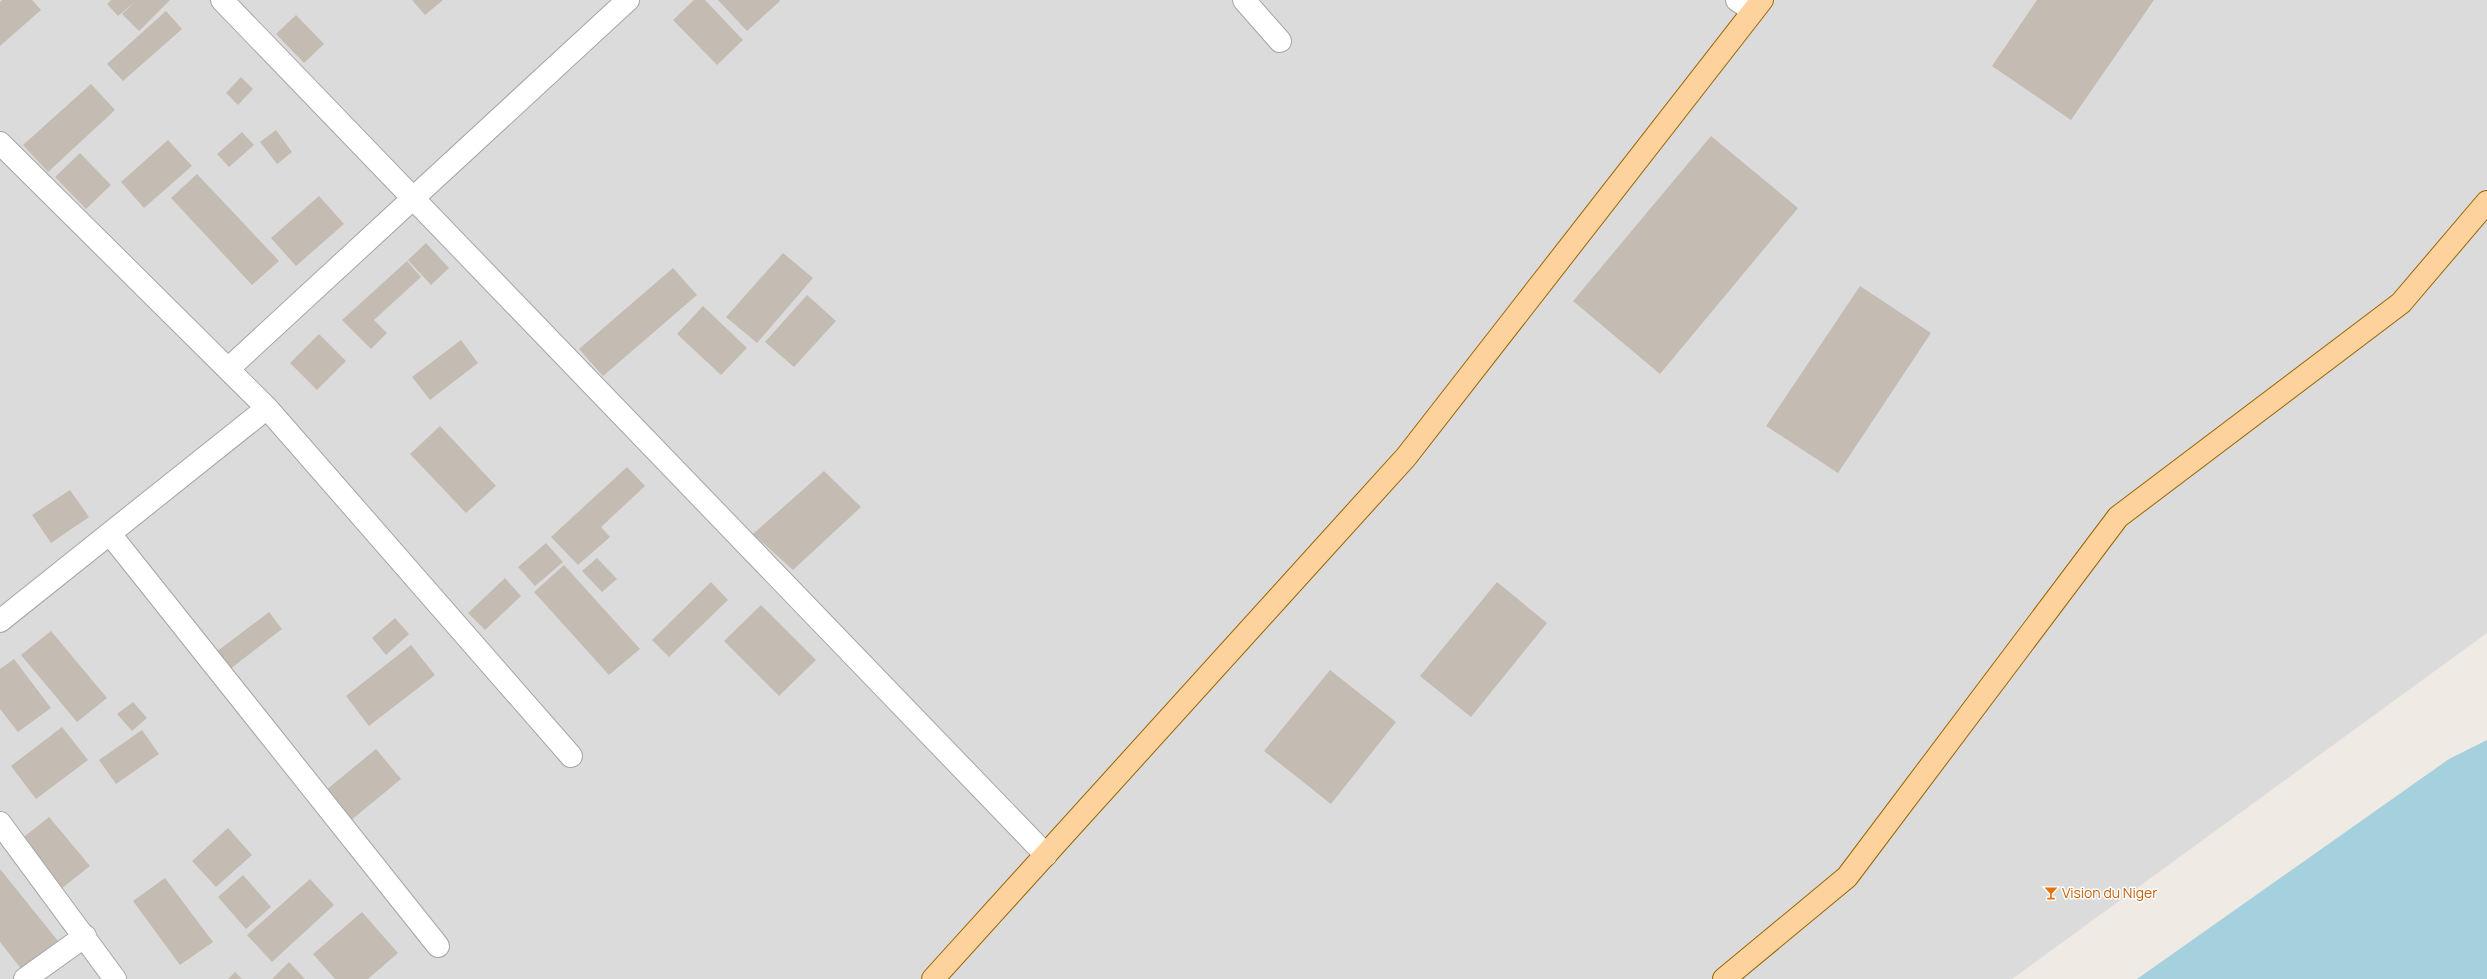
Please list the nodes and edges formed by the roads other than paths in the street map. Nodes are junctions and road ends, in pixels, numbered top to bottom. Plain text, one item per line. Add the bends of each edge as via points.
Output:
1 (222, 0) edge
2 (628, 0) edge
3 (1244, 0) edge
4 (1751, 4) edge
5 (1280, 41) dead end
6 (0, 143) edge
7 (414, 196) junction
8 (2487, 202) edge
9 (228, 369) junction
10 (267, 408) junction
11 (110, 534) junction
12 (0, 621) edge
13 (571, 756) dead end
14 (0, 823) edge
15 (1046, 855) junction
16 (85, 936) junction
17 (438, 946) dead end
18 (25, 979) edge
19 (115, 979) edge
20 (933, 979) edge
21 (1724, 979) edge

1 - 7 street
2 - 7 street
3 - 5 street
4 - 15 main road via 1406,457
6 - 9 street
7 - 9 street
7 - 15 street
8 - 21 main road via 2401,303 2118,517 1847,877
9 - 10 street
10 - 11 street
10 - 13 street
11 - 12 street
11 - 17 street
14 - 16 street
15 - 20 main road
16 - 18 street
16 - 19 street

